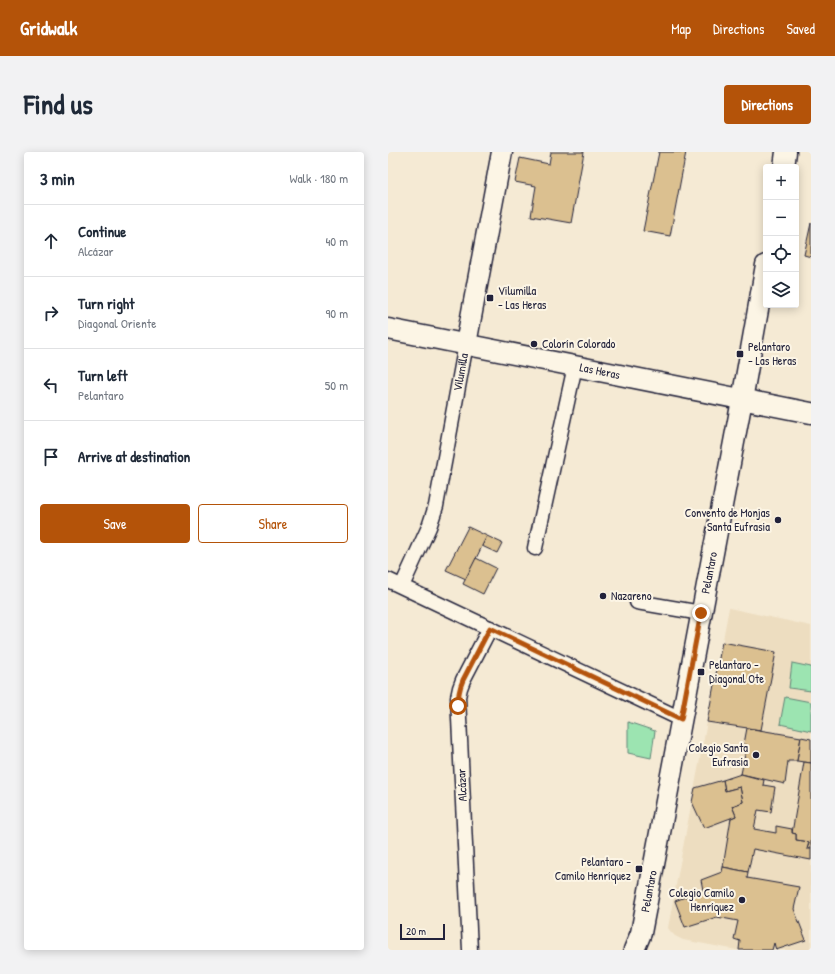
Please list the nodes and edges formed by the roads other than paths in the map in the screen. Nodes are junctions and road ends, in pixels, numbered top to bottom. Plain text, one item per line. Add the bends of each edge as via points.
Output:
1 (502, 152) edge
2 (786, 152) edge
3 (784, 164) edge
4 (765, 272) edge
5 (388, 329) edge
6 (466, 344) junction
7 (575, 366) junction
8 (742, 400) junction
9 (811, 413) edge
10 (535, 548) dead end
11 (388, 580) edge
12 (402, 586) junction
13 (637, 602) dead end
14 (701, 613) junction
15 (490, 628) junction
16 (681, 719) junction
17 (470, 950) edge
18 (634, 950) edge

1 - 6 street, Vilumilla
2 - 3 street
4 - 8 street, Pelantaro
5 - 6 street, Las Heras
6 - 7 street, Las Heras
6 - 12 street, Vilumilla via 436,506
7 - 8 street, Las Heras
7 - 10 street
8 - 9 street, Las Heras
8 - 14 street, Pelantaro
11 - 12 street
12 - 15 street
13 - 14 street
14 - 16 street, Pelantaro
15 - 16 street
15 - 17 street, Alcázar via 463,680 458,698
16 - 18 street, Pelantaro via 641,933

